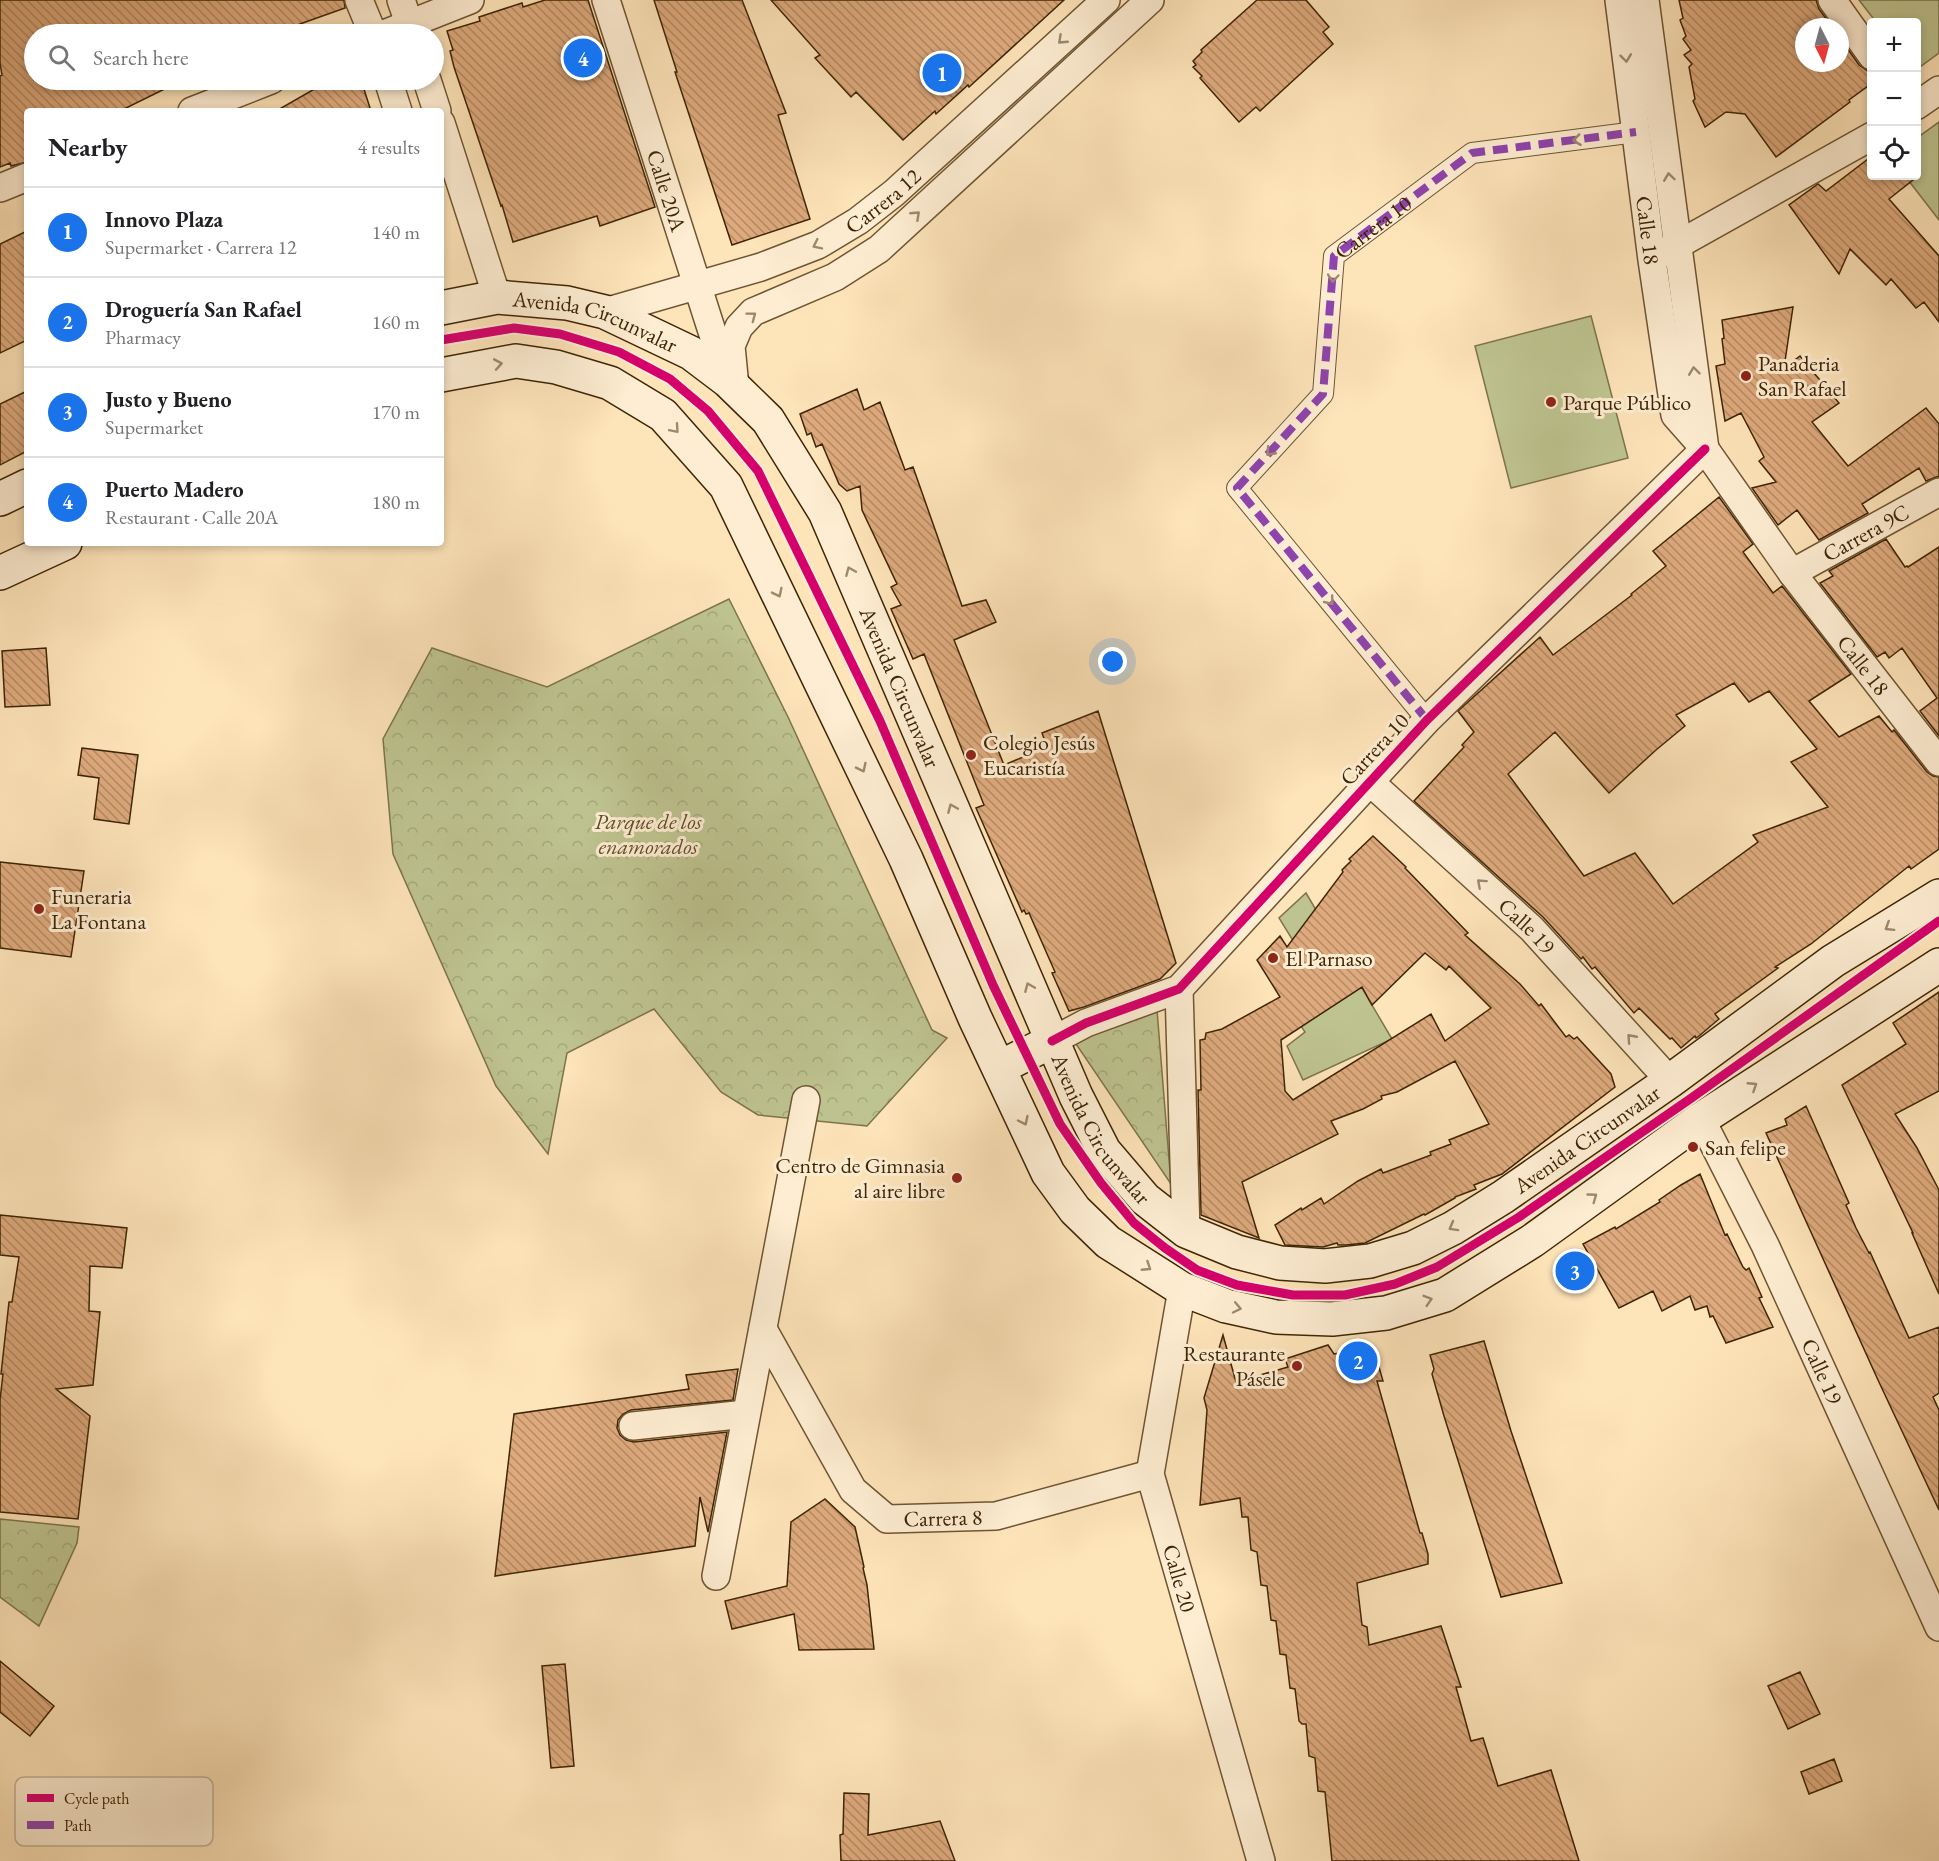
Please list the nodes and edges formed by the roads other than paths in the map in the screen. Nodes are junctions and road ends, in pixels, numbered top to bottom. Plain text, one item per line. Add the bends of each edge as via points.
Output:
1 (359, 0) edge
2 (470, 0) edge
3 (606, 0) edge
4 (1106, 0) edge
5 (1150, 0) edge
6 (1619, 0) edge
7 (1645, 0) edge
8 (1832, 0) edge
9 (408, 20) edge
10 (369, 24) edge
11 (1867, 49) edge
12 (246, 90) edge
13 (391, 90) edge
14 (430, 90) edge
15 (1939, 90) edge
16 (1921, 103) edge
17 (200, 108) edge
18 (397, 108) edge
19 (436, 108) edge
20 (444, 132) edge
21 (1635, 132) junction
22 (1867, 139) edge
23 (24, 178) edge
24 (0, 188) edge
25 (858, 221) junction
26 (1678, 244) junction
27 (879, 249) junction
28 (1652, 260) junction
29 (697, 284) junction
30 (497, 297) junction
31 (444, 307) edge
32 (605, 312) junction
33 (444, 374) edge
34 (732, 384) junction
35 (1704, 449) junction
36 (24, 487) edge
37 (1939, 492) edge
38 (0, 499) edge
39 (58, 546) edge
40 (0, 573) edge
41 (1792, 573) junction
42 (1427, 720) junction
43 (1939, 762) edge
44 (1370, 782) junction
45 (1939, 896) edge
46 (1939, 965) edge
47 (1179, 990) junction
48 (1052, 1041) junction
49 (999, 1068) junction
50 (1670, 1081) junction
51 (806, 1100) dead end
52 (1701, 1119) junction
53 (1186, 1231) junction
54 (1182, 1289) junction
55 (763, 1329) junction
56 (746, 1414) junction
57 (633, 1426) dead end
58 (1150, 1474) junction
59 (716, 1576) dead end
60 (1938, 1621) edge
61 (1261, 1861) edge

1 - 10 street
2 - 9 street
3 - 29 street, Calle 20A
4 -> 25 street, Carrera 12 via 894,193
27 -> 5 street, Carrera 12
6 -> 21 street, Calle 18
26 -> 7 street, Calle 18
8 - 11 street
12 - 17 street
13 - 18 street
14 - 19 street
15 - 16 street
20 - 30 street
21 - 28 street, Calle 18
21 -> 42 street, Carrera 10 via 1472,153 1334,256 1323,394 1237,488
22 - 26 street
23 - 24 street
25 - 27 street
25 -> 29 street, Carrera 12 via 818,245 761,267
26 - 28 street
35 -> 26 street, Calle 18
34 -> 27 street, Carrera 12 via 731,346 739,327 753,312 835,277
28 - 35 street, Calle 18 via 1675,415
29 - 32 street, Carrera 12
29 - 34 street, Calle 20A
30 - 31 main road, Avenida Circunvalar
30 - 32 main road, Avenida Circunvalar via 567,303
32 - 34 main road, Avenida Circunvalar via 691,353
33 -> 49 main road via 516,361 556,367 610,383 663,415 726,486 906,859
48 -> 34 main road, Avenida Circunvalar via 825,512 768,420
35 - 41 street, Calle 18
35 - 42 street, Carrera 10
36 - 38 main road
37 - 41 street, Carrera 9C
39 - 40 main road
41 - 43 street, Calle 18
42 - 44 street, Carrera 10
44 - 47 street, Carrera 10
50 -> 44 street, Calle 19 via 1532,929
45 -> 50 main road, Avenida Circunvalar via 1833,961
52 -> 46 main road
47 - 48 street, Carrera 10 via 1086,1023
47 - 53 street
48 - 49 main road
48 - 53 main road, Avenida Circunvalar via 1104,1151 1145,1199
49 -> 54 main road via 1048,1173 1075,1210 1108,1242
50 -> 53 main road, Avenida Circunvalar via 1503,1197 1413,1248 1370,1261 1280,1263 1237,1252
51 - 55 street
54 -> 52 main road via 1226,1306 1276,1317 1332,1319 1386,1313 1445,1295 1532,1241
52 - 60 street, Calle 19 via 1765,1245
54 - 58 street, Calle 20
55 - 56 street
55 - 58 street, Carrera 8 via 853,1490 886,1519 996,1516
56 - 57 street
56 - 59 street
58 - 61 street, Calle 20

